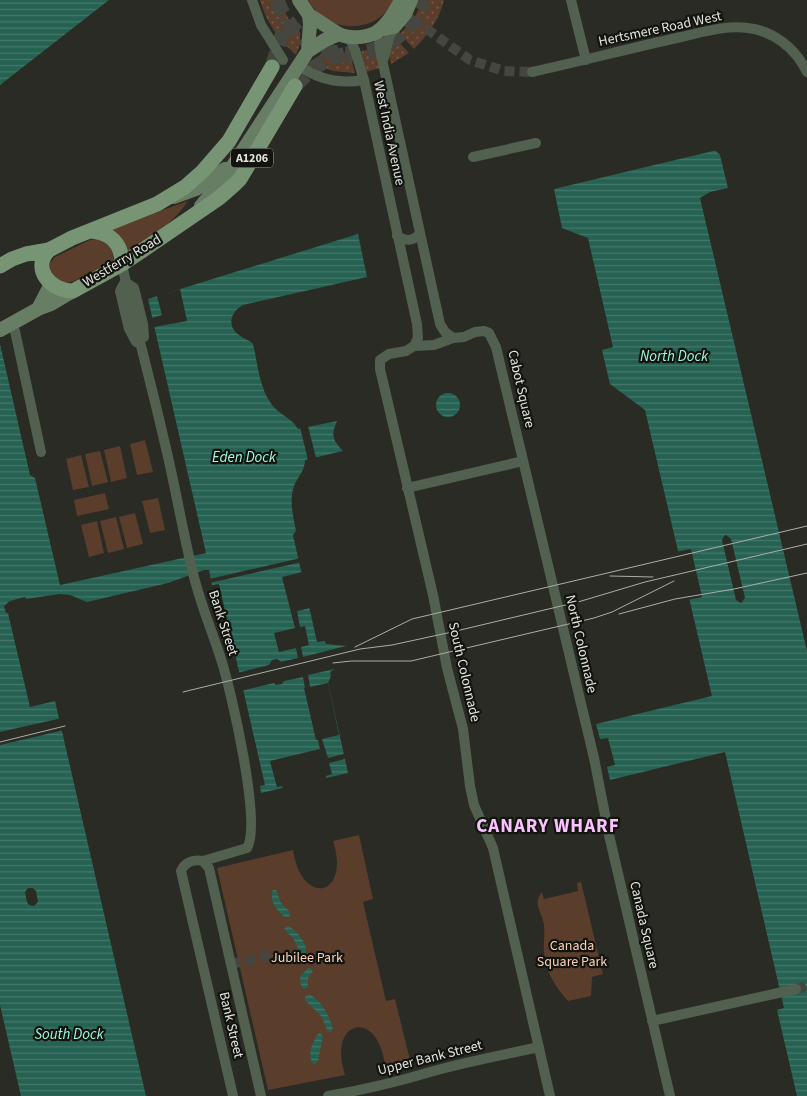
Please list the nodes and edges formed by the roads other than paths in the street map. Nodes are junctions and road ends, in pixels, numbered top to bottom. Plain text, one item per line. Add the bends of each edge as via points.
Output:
1 (252, 0) edge
2 (299, 0) edge
3 (401, 0) edge
4 (412, 0) edge
5 (571, 0) edge
6 (309, 15) junction
7 (394, 27) junction
8 (378, 31) junction
9 (344, 35) junction
10 (308, 51) junction
11 (586, 60) junction
12 (383, 61) junction
13 (277, 63) joint
14 (299, 65) junction
15 (532, 72) tunnel mouth
16 (807, 72) edge
17 (364, 80) junction
18 (295, 86) tunnel mouth
19 (536, 143) dead end
20 (473, 157) dead end
21 (236, 160) junction
22 (157, 204) junction
23 (193, 215) junction
24 (90, 230) junction
25 (420, 233) junction
26 (398, 236) junction
27 (49, 250) junction
28 (122, 264) junction
29 (0, 266) edge
30 (42, 267) junction
31 (0, 270) edge
32 (126, 282) junction
33 (50, 284) junction
34 (72, 291) junction
35 (38, 308) junction
36 (0, 330) edge
37 (14, 331) dead end
38 (452, 338) junction
39 (414, 346) junction
40 (146, 363) junction
41 (41, 452) dead end
42 (523, 460) junction
43 (407, 488) junction
44 (609, 835) joint
45 (203, 861) junction
46 (796, 989) tunnel mouth
47 (652, 1021) junction
48 (539, 1047) junction
49 (339, 1095) edge
50 (234, 1096) edge
51 (260, 1096) edge
52 (328, 1096) edge
53 (550, 1096) edge
54 (670, 1096) edge

1 - 13 street
2 - 6 street
3 - 8 street
4 - 7 street
5 - 11 street
6 - 9 street
6 - 10 street, Westferry Road
7 - 8 street, Westferry Road
7 - 12 street, West India Avenue
8 - 9 street, Westferry Road via 364,36
8 - 12 street, West India Avenue
9 - 10 street, Westferry Road via 325,40
9 - 17 street, West India Avenue via 355,50
10 - 14 street, Westferry Road
11 - 15 street, Hertsmere Road West
11 - 16 street, Hertsmere Road West via 737,27 762,31 784,43 803,62
12 - 25 street, West India Avenue
13 - 22 main road, Westferry Road / A1206 via 229,142 197,177
14 - 17 street via 326,79
14 - 21 street, Westferry Road
17 - 26 street, West India Avenue
18 - 23 main road, Westferry Road / A1206 via 240,179
19 - 20 street
21 - 22 street, Westferry Road via 196,189
21 - 23 street, Westferry Road
22 - 24 main road, Westferry Road / A1206
23 - 28 main road, Westferry Road / A1206
24 - 27 main road, Westferry Road / A1206
24 - 28 main road via 102,232 117,242
25 - 26 street via 409,240
25 - 38 street, West India Avenue via 440,324
26 - 39 street, West India Avenue via 418,328
27 - 29 main road, Westferry Road / A1206 via 26,254
27 - 30 main road via 43,258
28 - 32 street, Bank Street
28 - 34 main road, Westferry Road / A1206
30 - 31 main road via 26,265
30 - 33 main road
32 - 40 street, Bank Street via 134,288 143,324
32 - 40 street, Bank Street via 120,291 129,329
33 - 34 main road, Westferry Road
33 - 35 street
34 - 35 street
35 - 36 street
37 - 41 street
38 - 39 street, Cabot Square via 434,345
38 - 42 street, Cabot Square via 484,331 492,336
39 - 43 street, Cabot Square via 389,354 379,363
40 - 45 street, Bank Street via 188,556 224,670 252,819 247,848
42 - 43 street
42 - 44 street, North Colonnade via 594,758
43 - 48 street, South Colonnade via 463,729 474,805 496,861
44 - 47 street, Canada Square
45 - 50 street, Bank Street via 190,861 181,871
45 - 51 street, Bank Street via 209,868
46 - 47 street
47 - 54 street
48 - 49 street, Upper Bank Street
48 - 53 street
49 - 52 street, Upper Bank Street

